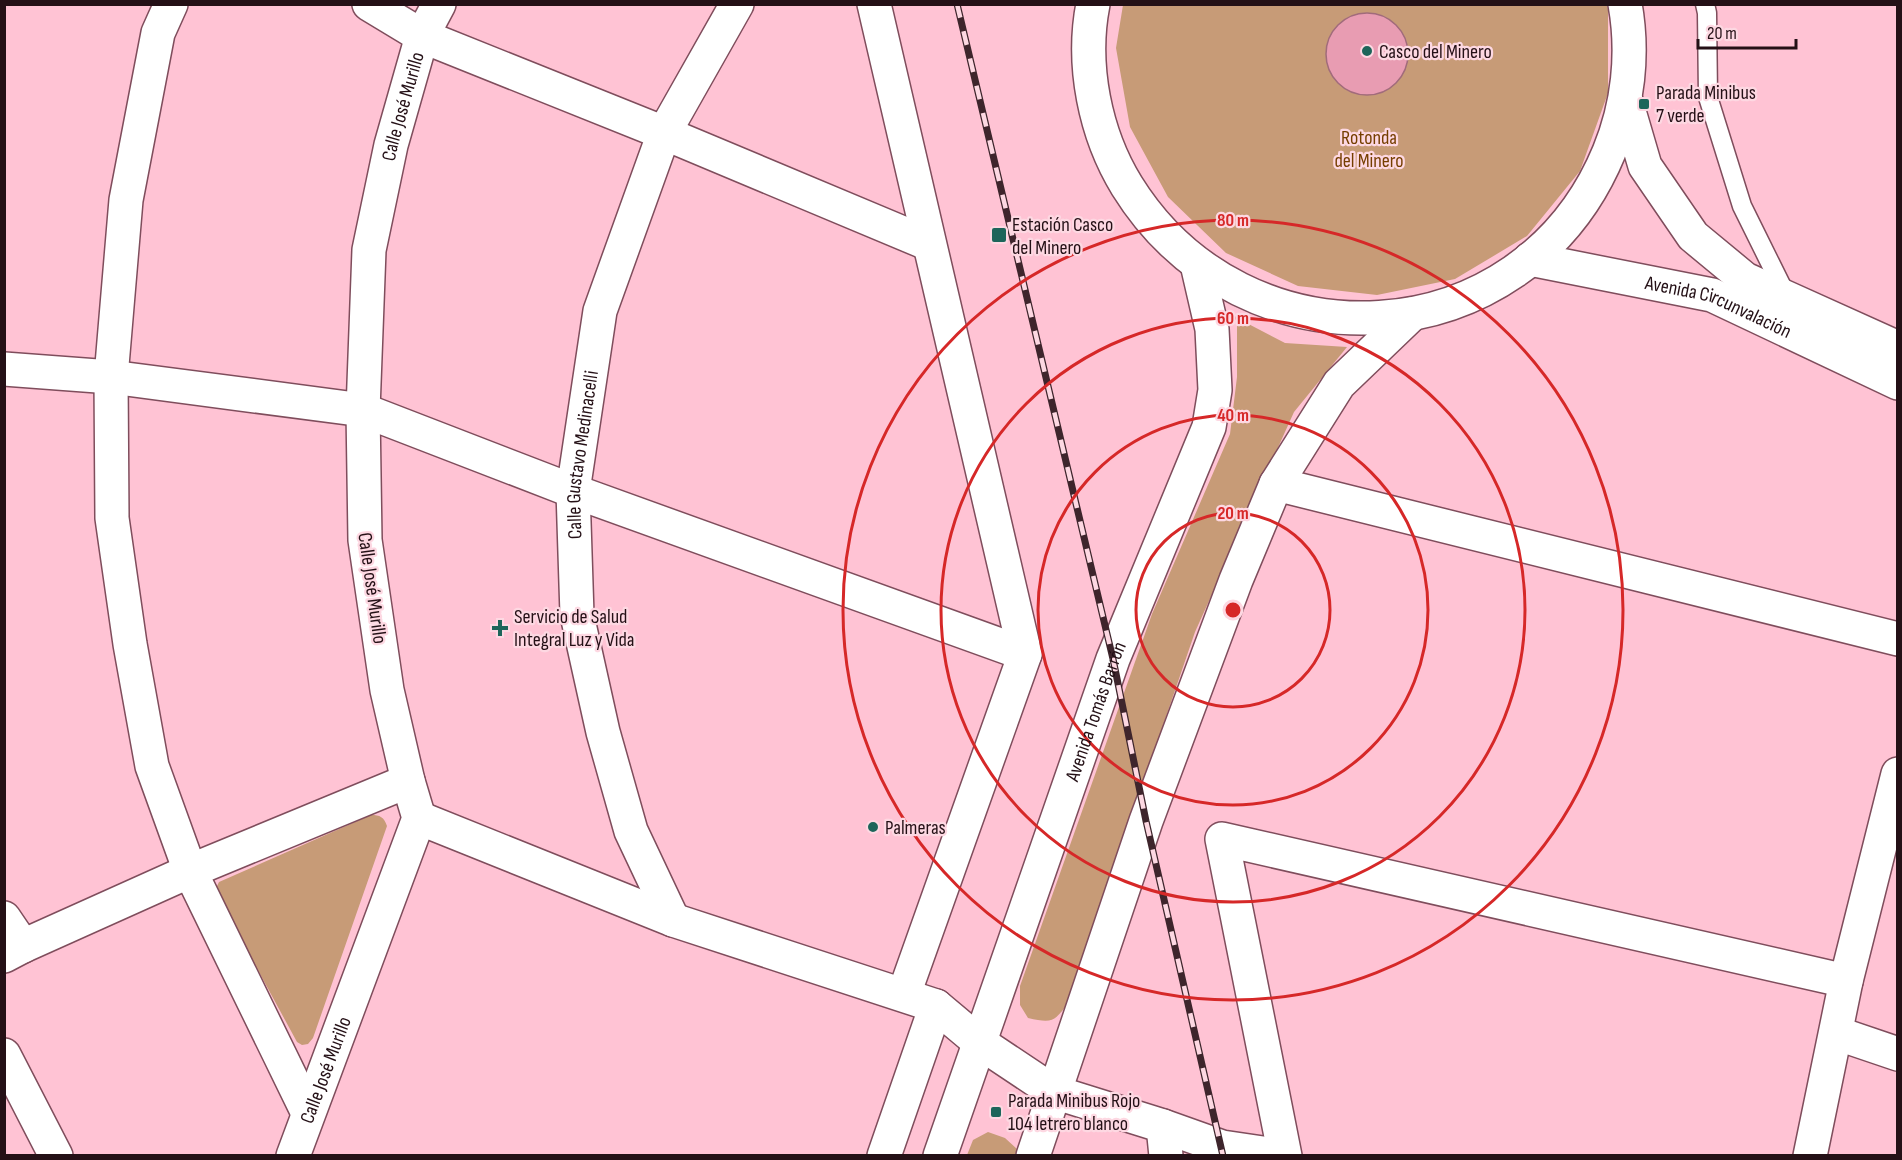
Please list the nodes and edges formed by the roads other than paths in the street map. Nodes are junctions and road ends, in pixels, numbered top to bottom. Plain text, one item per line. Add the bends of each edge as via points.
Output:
1 (171, 4) edge
2 (369, 4) edge
3 (438, 4) edge
4 (737, 4) edge
5 (874, 4) edge
6 (1093, 4) edge
7 (1625, 4) edge
8 (1705, 4) edge
9 (422, 36) junction
10 (1625, 99) junction
11 (664, 133) junction
12 (929, 243) junction
13 (1530, 259) junction
14 (1197, 264) junction
15 (1788, 299) junction
16 (1412, 314) junction
17 (1898, 348) edge
18 (4, 369) edge
19 (111, 376) junction
20 (1898, 383) edge
21 (363, 410) junction
22 (1276, 484) junction
23 (573, 491) junction
24 (1898, 639) edge
25 (1025, 654) junction
26 (1898, 774) edge
27 (408, 781) junction
28 (419, 818) junction
29 (190, 871) junction
30 (4, 918) edge
31 (674, 920) junction
32 (14, 951) edge
33 (1846, 981) junction
34 (904, 994) junction
35 (936, 1006) junction
36 (1836, 1034) junction
37 (979, 1042) junction
38 (1898, 1054) edge
39 (4, 1055) edge
40 (1054, 1092) junction
41 (308, 1113) junction
42 (1164, 1141) edge
43 (56, 1155) edge
44 (293, 1155) edge
45 (884, 1155) edge
46 (940, 1155) edge
47 (1033, 1155) edge
48 (1284, 1155) edge
49 (1810, 1155) edge

1 - 19 main road via 158,33 126,200
2 - 9 main road
3 - 9 main road, Calle José Murillo
4 - 11 main road, Calle Gustavo Medinacelli
5 - 12 main road
6 - 14 main road via 1089,53 1093,94 1118,171 1166,237
7 - 10 main road via 1629,60
8 - 15 lane via 1708,97 1742,206
9 - 11 main road
9 - 21 main road, Calle José Murillo via 391,144 369,250
10 - 13 main road via 1616,136 1582,204
10 - 15 main road, Avenida Circunvalación via 1645,166 1693,236 1745,279
11 - 12 main road
11 - 23 main road, Calle Gustavo Medinacelli via 600,311
12 - 25 main road
13 - 16 main road via 1494,284 1455,302
13 - 20 main road, Avenida Circunvalación via 1712,295
14 - 16 main road via 1263,301 1300,312 1337,318
14 - 37 main road, Avenida Tomás Barrón via 1212,328 1215,390 1209,427 1113,659
15 - 17 main road, Avenida Circunvalación
16 - 22 main road via 1339,384
18 - 19 main road
19 - 21 main road
19 - 29 main road via 112,518 130,644 152,766
21 - 23 main road
21 - 27 main road, Calle José Murillo via 365,540 387,690
22 - 24 main road
22 - 40 main road via 1146,821
23 - 25 main road
23 - 31 main road, Calle Gustavo Medinacelli via 577,615 603,732 632,831
25 - 34 main road
26 - 33 main road
27 - 28 main road, Calle José Murillo
27 - 29 main road
28 - 31 main road
28 - 41 main road, Calle José Murillo
29 - 32 main road
29 - 41 main road
30 - 32 main road
31 - 34 main road
33 - 36 main road
33 - 48 main road via 1222,839
34 - 35 main road
35 - 37 main road
35 - 45 main road
36 - 38 main road
36 - 49 main road
37 - 40 main road
37 - 46 main road, Avenida Tomás Barrón
39 - 43 main road
40 - 42 main road
40 - 47 main road
41 - 44 main road, Calle José Murillo
42 - 48 main road

